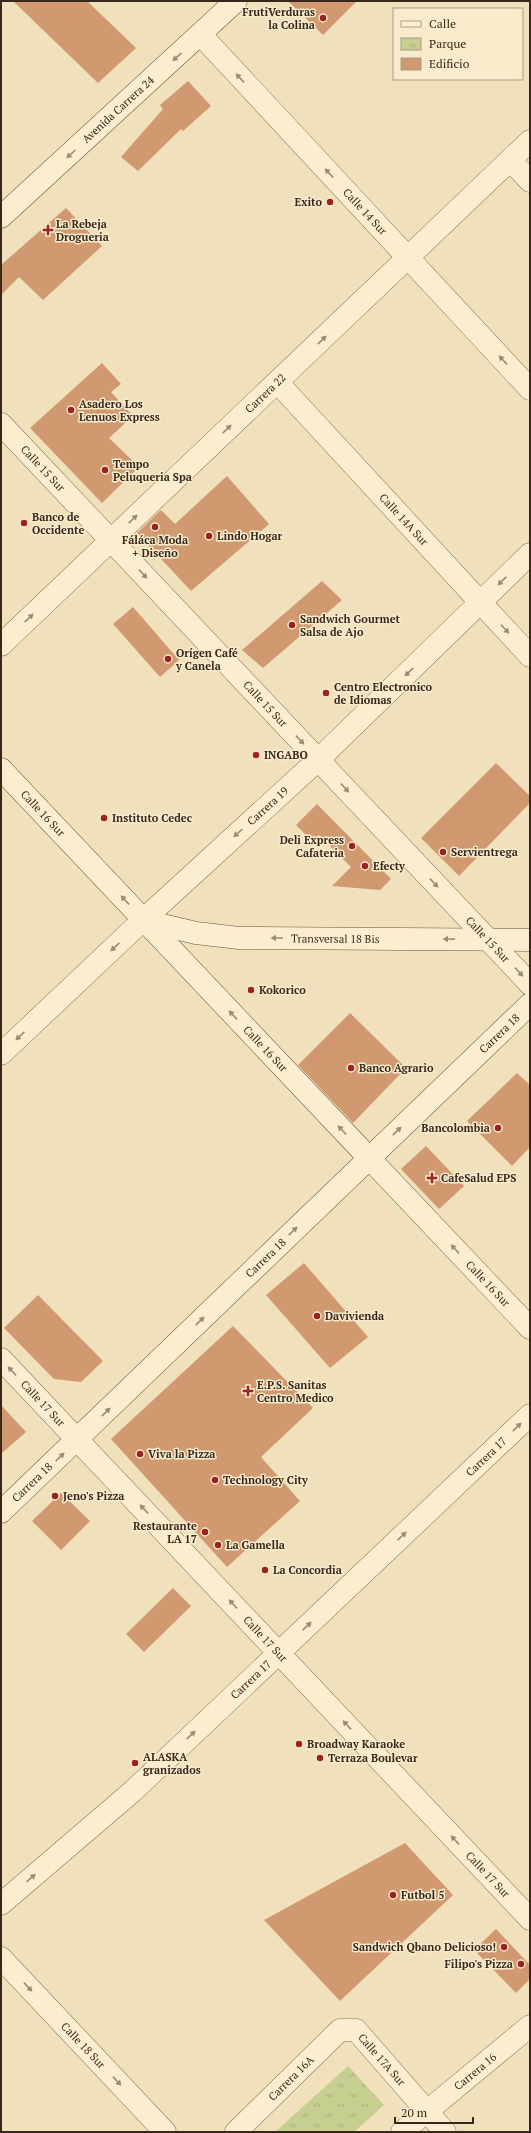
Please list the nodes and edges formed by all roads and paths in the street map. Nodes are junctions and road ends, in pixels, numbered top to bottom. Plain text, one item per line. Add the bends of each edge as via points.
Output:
1 (236, 1) edge
2 (201, 35) junction
3 (530, 141) edge
4 (510, 160) junction
5 (530, 181) edge
6 (1, 218) edge
7 (408, 258) junction
8 (277, 382) junction
9 (530, 388) edge
10 (1, 424) edge
11 (111, 540) junction
12 (530, 554) edge
13 (480, 602) junction
14 (1, 645) edge
15 (530, 656) edge
16 (318, 760) junction
17 (1, 769) edge
18 (143, 920) junction
19 (488, 940) junction
20 (530, 940) edge
21 (530, 984) edge
22 (530, 1004) edge
23 (1, 1054) edge
24 (369, 1158) junction
25 (530, 1328) edge
26 (1, 1359) edge
27 (530, 1415) edge
28 (78, 1439) junction
29 (1, 1512) edge
30 (279, 1652) junction
31 (1, 1904) edge
32 (530, 1919) edge
33 (1, 1958) edge
34 (530, 2026) edge
35 (349, 2029) joint
36 (426, 2112) junction
37 (165, 2132) edge
38 (236, 2132) edge
39 (402, 2132) edge
40 (445, 2132) edge

1 - 2 street, Avenida Carrera 24
2 -> 6 street, Avenida Carrera 24
7 -> 2 street, Calle 14 Sur
3 - 4 street, Carrera 22
4 - 5 street
4 - 7 street, Carrera 22
8 -> 7 street, Carrera 22
9 -> 7 street, Calle 14 Sur
11 -> 8 street, Carrera 22
8 - 13 street, Calle 14A Sur
10 - 11 street, Calle 15 Sur
14 -> 11 street, Carrera 22
11 -> 16 street, Calle 15 Sur
12 -> 13 street, Carrera 19
13 -> 15 street, Calle 14A Sur
13 -> 16 street, Carrera 19
16 -> 18 street, Carrera 19
16 -> 19 street, Calle 15 Sur
18 -> 17 street, Calle 16 Sur
19 -> 18 street, Transversal 18 Bis via 239,938 196,933
18 -> 23 street, Carrera 19
24 -> 18 street, Calle 16 Sur
19 - 20 street, Transversal 18 Bis
19 -> 21 street, Calle 15 Sur
24 -> 22 street, Carrera 18
25 -> 24 street, Calle 16 Sur
28 -> 24 street, Carrera 18
28 -> 26 street, Calle 17 Sur
30 -> 27 street, Carrera 17
29 -> 28 street, Carrera 18
30 -> 28 street, Calle 17 Sur
31 -> 30 street, Carrera 17 via 133,1791
32 -> 30 street, Calle 17 Sur
33 -> 37 street, Calle 18 Sur
34 - 36 street, Carrera 16
35 - 36 street, Calle 17A Sur via 356,2030
35 - 38 street, Carrera 16A via 340,2030
36 - 39 street, Carrera 16
36 - 40 street, Calle 17A Sur

